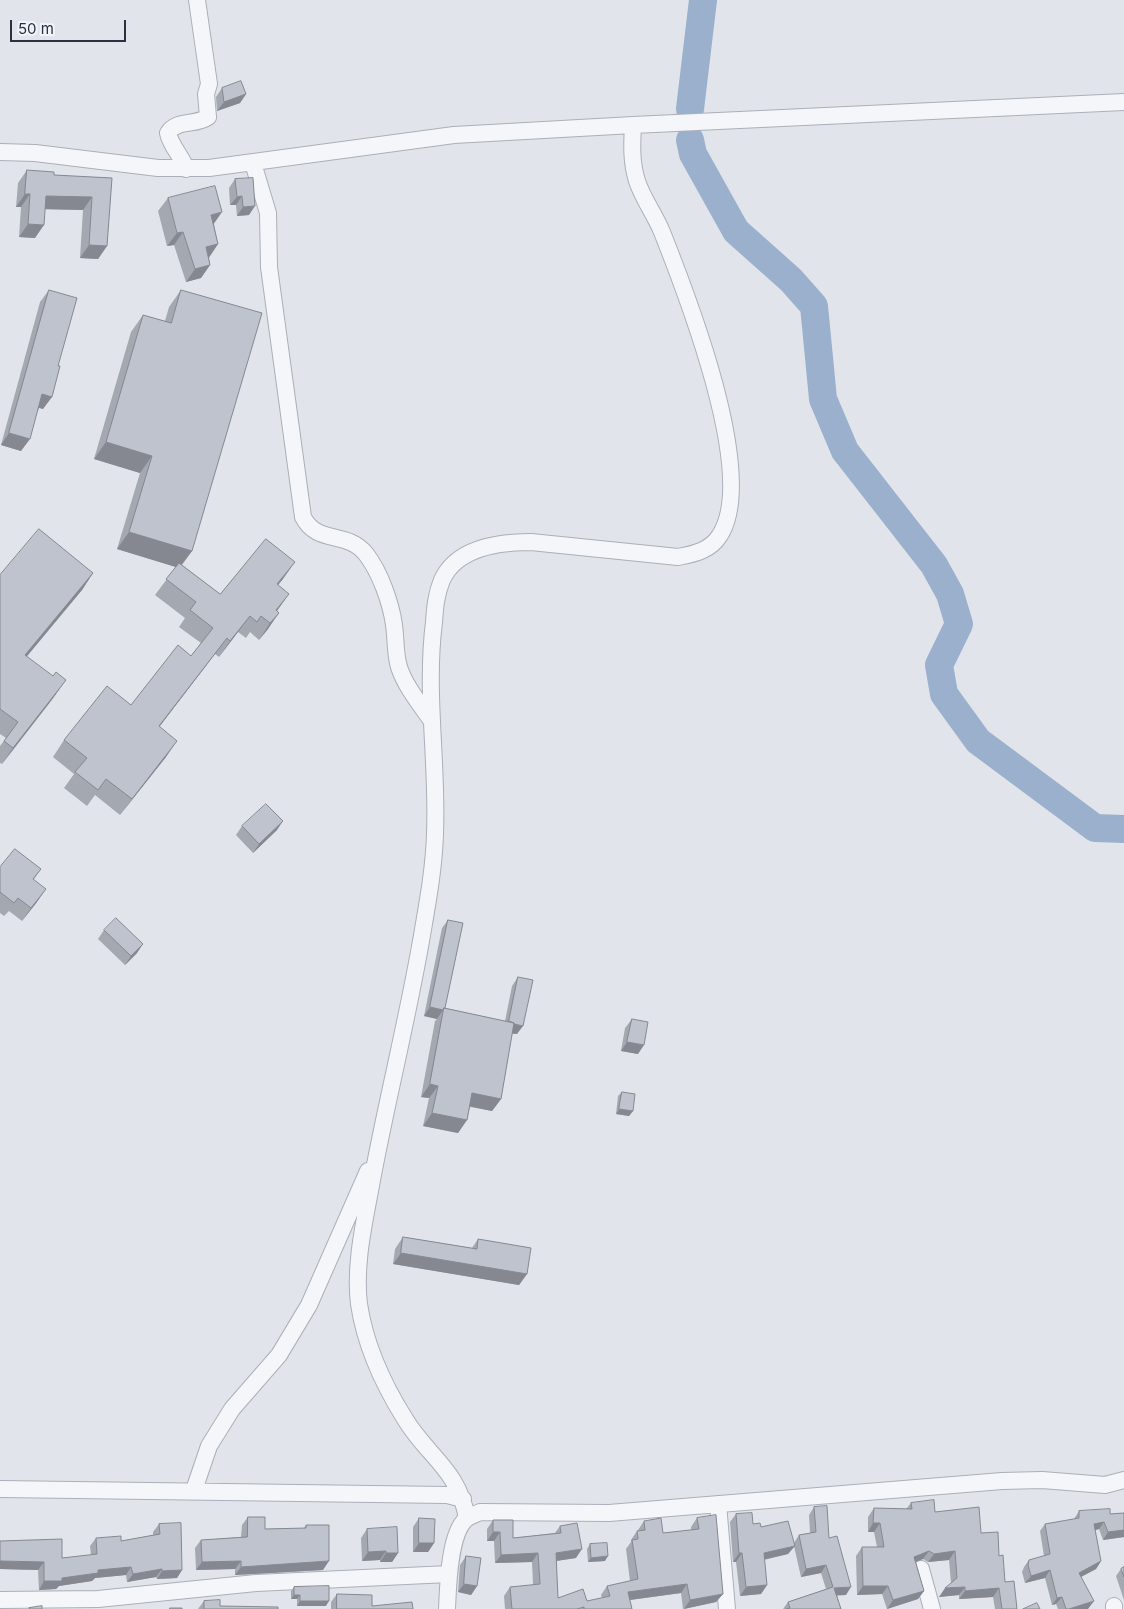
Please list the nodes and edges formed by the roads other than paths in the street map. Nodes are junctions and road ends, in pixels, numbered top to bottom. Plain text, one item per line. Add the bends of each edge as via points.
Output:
1 (197, 0) edge
2 (1124, 102) edge
3 (633, 125) junction
4 (0, 152) edge
5 (253, 164) junction
6 (186, 169) junction
7 (431, 720) junction
8 (378, 1148) junction
9 (1124, 1480) edge
10 (0, 1489) edge
11 (194, 1490) junction
12 (463, 1499) junction
13 (718, 1504) junction
14 (467, 1518) junction
15 (920, 1569) edge
16 (449, 1574) junction
17 (0, 1600) edge
18 (447, 1609) edge
19 (727, 1609) edge
20 (932, 1609) edge

1 - 6 street via 209,84 206,94 208,117 200,122 172,127 168,133
2 - 3 street
3 - 5 street via 454,135
3 - 7 street via 633,166 638,182 661,230 722,408 730,479 728,515 721,534 710,547 678,557 510,542 460,558 448,569 437,597 432,637
4 - 6 street
5 - 6 street
5 - 7 street via 268,213 269,267 303,517 308,527 354,544 369,560 389,603 400,670
7 - 8 street via 435,835 428,903 408,1015
8 - 11 street via 309,1305 279,1355 232,1409 209,1446
8 - 12 street via 360,1247 359,1299 365,1337 406,1420 445,1467
9 - 13 street via 1105,1485 1042,1480 1002,1482
10 - 11 street
11 - 12 street via 447,1495
12 - 14 street
13 - 14 street via 609,1512 480,1512
13 - 19 street
14 - 16 street via 460,1526
15 - 20 street
16 - 17 street via 256,1582 98,1600
16 - 18 street

